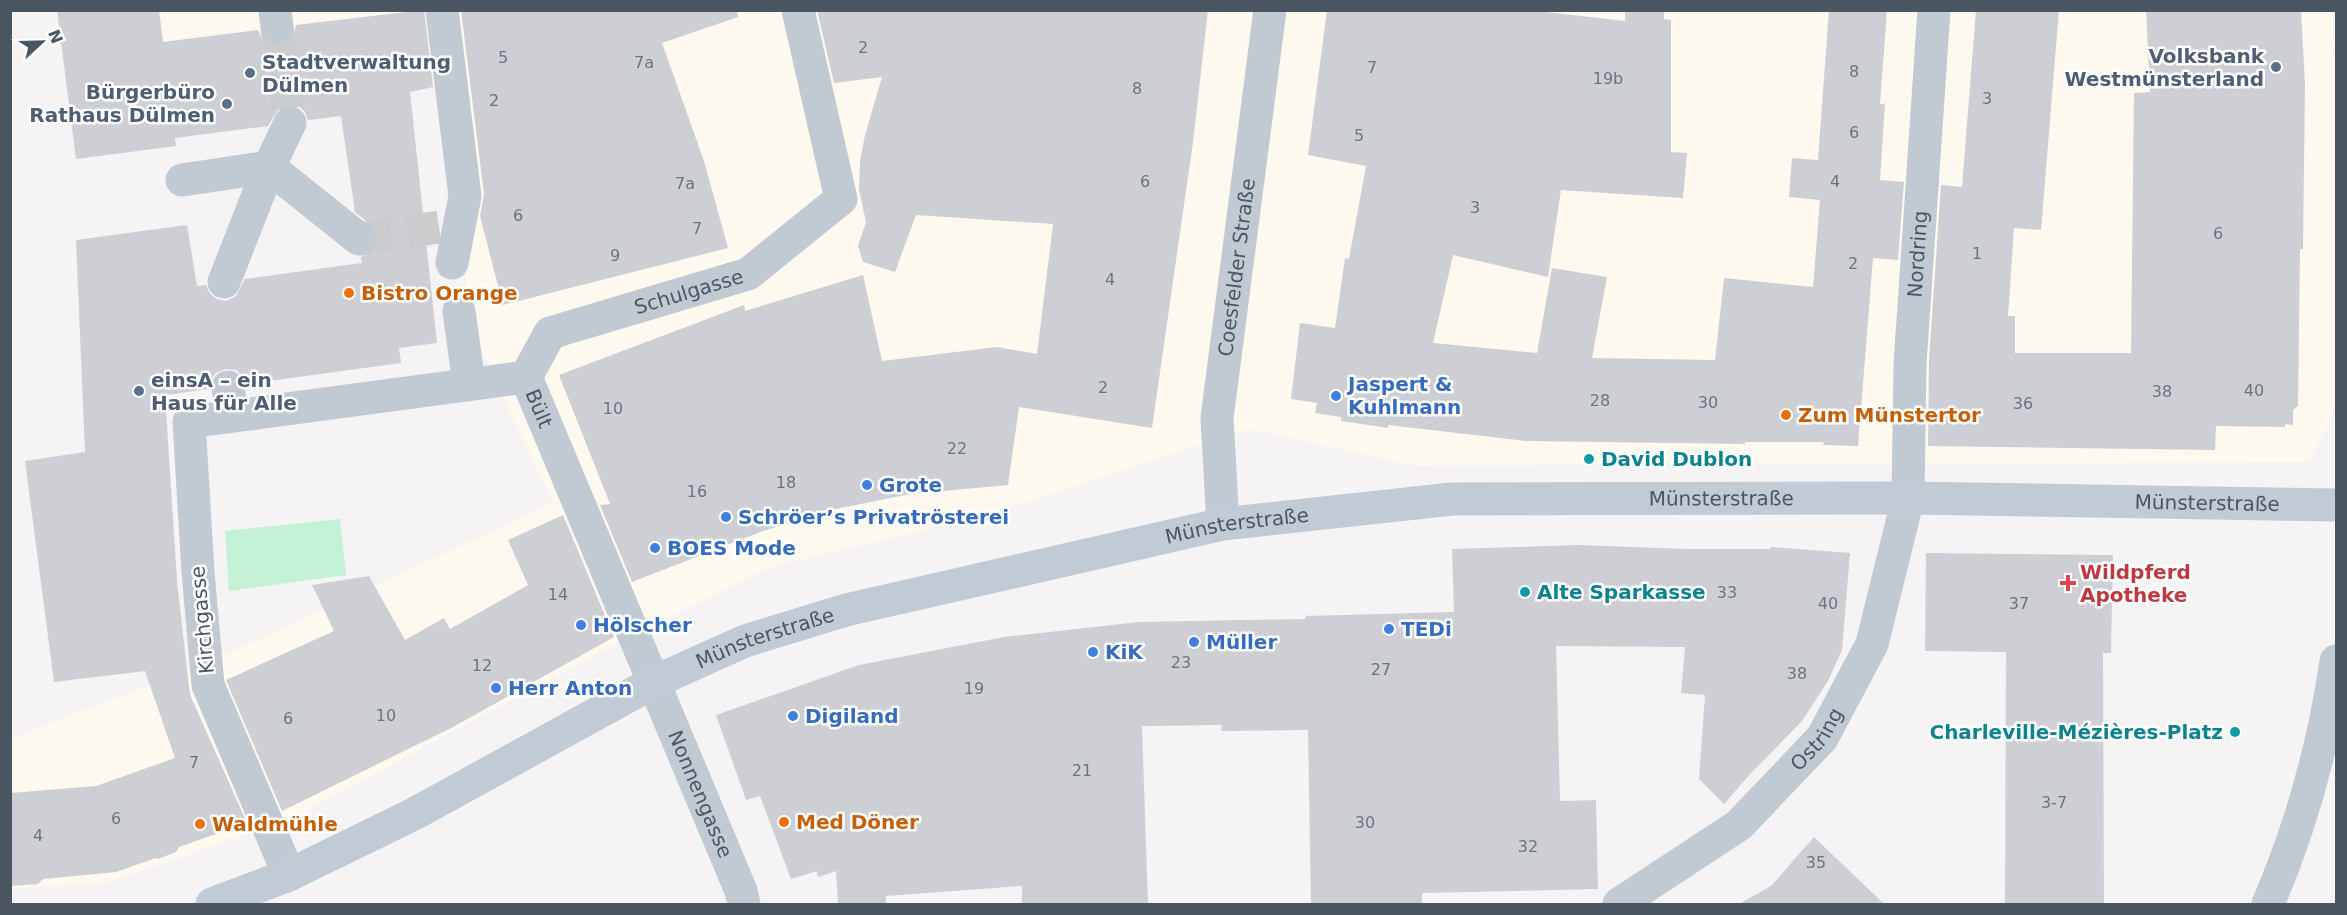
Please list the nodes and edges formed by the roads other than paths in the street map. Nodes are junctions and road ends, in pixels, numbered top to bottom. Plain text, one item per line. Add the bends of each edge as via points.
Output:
1 (442, 10) edge
2 (798, 10) edge
3 (1270, 10) edge
4 (1934, 10) edge
5 (290, 123) tunnel mouth
6 (269, 167) junction
7 (182, 180) dead end
8 (358, 239) dead end
9 (452, 263) dead end
10 (224, 282) dead end
11 (459, 311) dead end
12 (526, 376) junction
13 (469, 384) junction
14 (189, 422) joint
15 (1908, 498) junction
16 (2337, 505) edge
17 (1222, 524) junction
18 (2337, 661) edge
19 (654, 682) junction
20 (289, 875) junction
21 (213, 904) edge
22 (744, 904) edge
23 (1619, 904) edge
24 (2268, 904) edge

1 - 9 street via 465,196 449,228
2 - 12 street, Schulgasse via 841,199 748,274 550,333
3 - 17 street, Coesfelder Straße via 1217,417
4 - 15 street, Nordring via 1910,364
5 - 6 street
6 - 7 street
6 - 8 street
6 - 10 street
11 - 13 street
12 - 13 street, Bült
12 - 19 street, Bült
13 - 14 street, Bült via 230,401
14 - 20 street, Kirchgasse via 208,685
15 - 16 main road, Münsterstraße
15 - 17 main road, Münsterstraße via 1452,499
15 - 23 street, Ostring via 1872,644 1822,738 1739,825
17 - 19 main road, Münsterstraße via 846,610 745,641
18 - 24 street via 2323,738
19 - 20 main road, Münsterstraße via 414,814
19 - 22 street, Nonnengasse
20 - 21 main road, Münsterstraße

